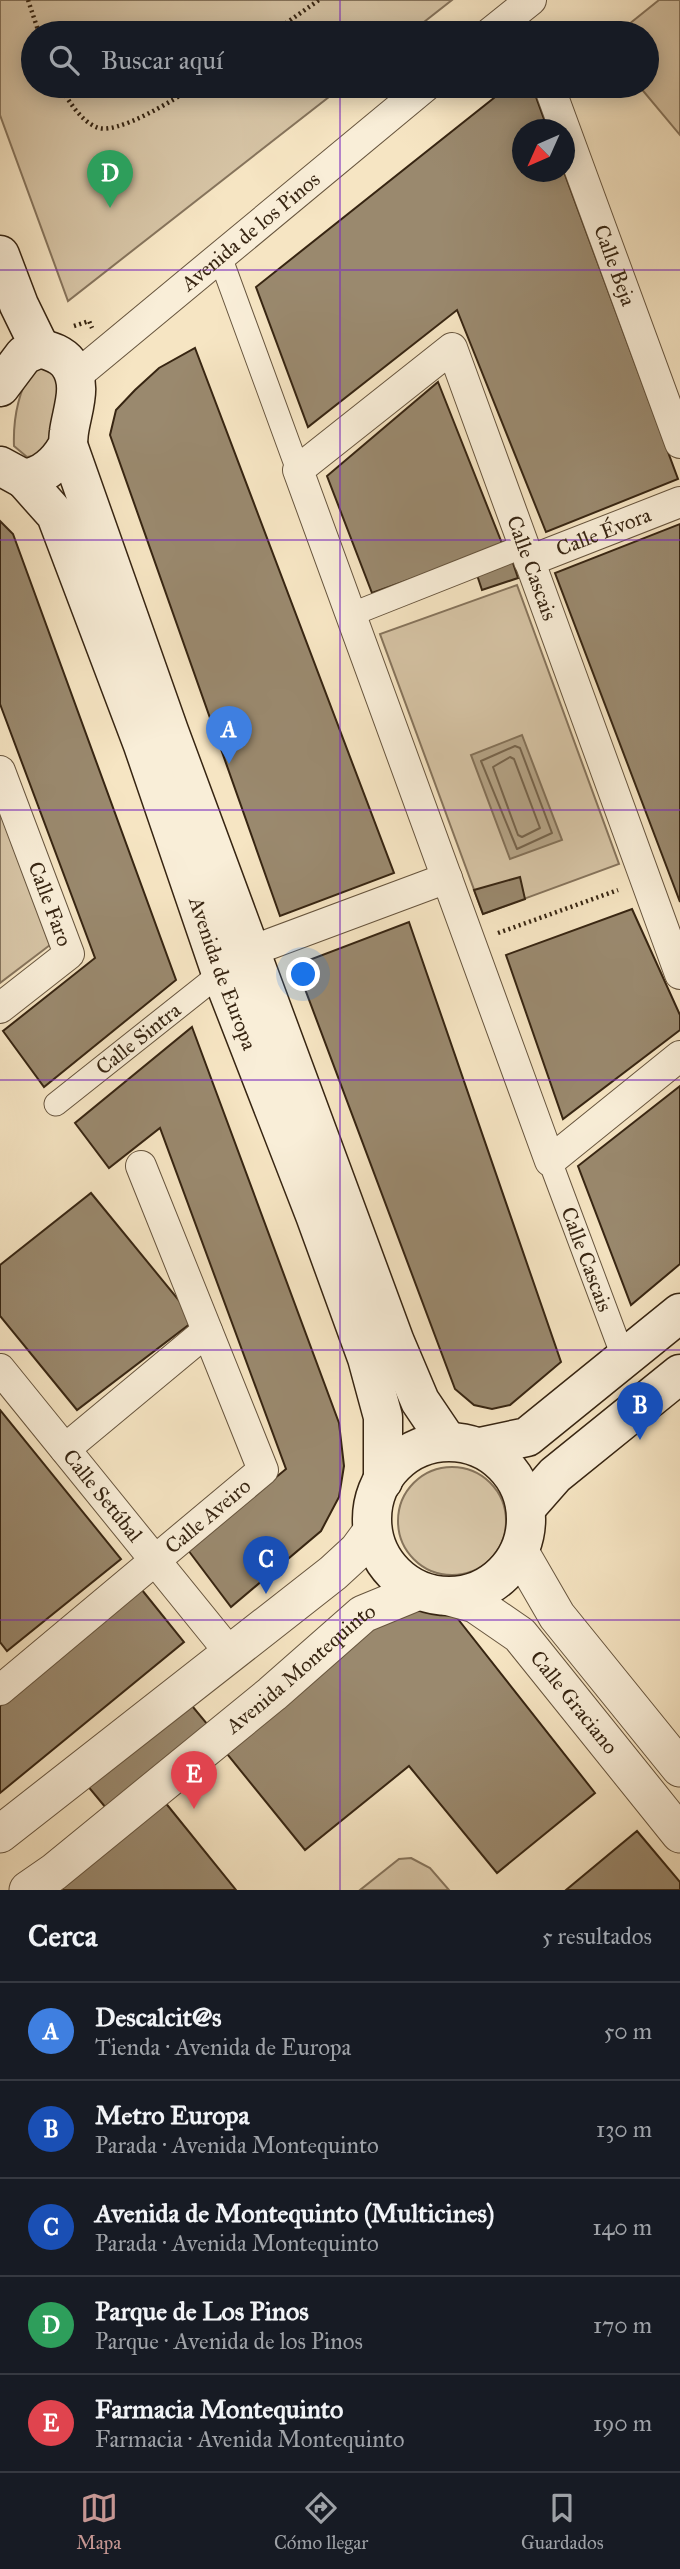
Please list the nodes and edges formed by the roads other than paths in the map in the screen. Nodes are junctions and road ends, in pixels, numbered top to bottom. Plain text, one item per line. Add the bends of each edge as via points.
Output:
1 (411, 98) edge
2 (553, 98) edge
3 (219, 254) junction
4 (0, 255) edge
5 (40, 348) junction
6 (75, 377) junction
7 (0, 387) edge
8 (680, 443) edge
9 (68, 445) junction
10 (298, 470) junction
11 (12, 472) edge
12 (680, 502) edge
13 (527, 553) junction
14 (350, 615) junction
15 (0, 771) edge
16 (447, 878) junction
17 (251, 951) junction
18 (221, 973) junction
19 (680, 974) edge
20 (0, 1008) edge
21 (680, 1056) edge
22 (56, 1104) dead end
23 (550, 1161) junction
24 (141, 1166) dead end
25 (680, 1313) edge
26 (206, 1331) junction
27 (624, 1359) junction
28 (1, 1373) edge
29 (680, 1374) edge
30 (463, 1444) junction
31 (65, 1449) junction
32 (383, 1481) junction
33 (526, 1508) junction
34 (372, 1531) junction
35 (520, 1552) junction
36 (154, 1560) junction
37 (434, 1594) junction
38 (231, 1654) junction
39 (1, 1688) edge
40 (680, 1768) edge
41 (0, 1833) edge
42 (680, 1834) edge
43 (28, 1890) edge

1 - 3 street, Avenida de los Pinos
2 - 8 street, Calle Beja
3 - 6 street, Avenida de los Pinos
3 - 10 street, Calle Cascais
4 - 5 main road
5 - 6 main road via 56,353
5 - 7 main road via 24,355
6 - 9 main road
9 - 11 main road via 42,475
9 - 17 main road, Avenida de Europa
10 - 13 street, Calle Cascais via 452,348
10 - 14 street, Calle Cascais
11 - 18 main road, Avenida de Europa via 56,515 148,758
12 - 13 street, Calle Évora
13 - 14 street
13 - 19 street, Calle Cascais
14 - 16 street, Calle Cascais
15 - 20 street, Calle Faro via 69,954
16 - 17 street
16 - 23 street, Calle Cascais
17 - 30 main road, Avenida de Europa via 420,1401
18 - 22 street, Calle Sintra
18 - 32 main road, Avenida de Europa via 367,1358 383,1417
21 - 23 street
23 - 27 street, Calle Cascais
24 - 26 street, Calle Aveiro
25 - 27 main road
26 - 31 street
26 - 36 street, Calle Aveiro via 262,1470
27 - 30 main road via 527,1437
28 - 31 street, Calle Setúbal
29 - 33 main road via 555,1475
30 - 32 main road via 420,1446 401,1457
30 - 33 main road via 511,1472
31 - 36 street, Calle Setúbal
32 - 34 main road via 370,1517
33 - 35 main road
34 - 37 main road via 388,1568
34 - 38 street via 333,1573
35 - 37 main road via 489,1586 476,1592
35 - 40 street, Calle Graciano via 557,1616
36 - 38 street, Calle Setúbal
36 - 39 street, Calle Aveiro
37 - 42 street, Calle Graciano via 475,1604 520,1635
37 - 43 street, Avenida Montequinto via 363,1614 261,1703
38 - 41 street

